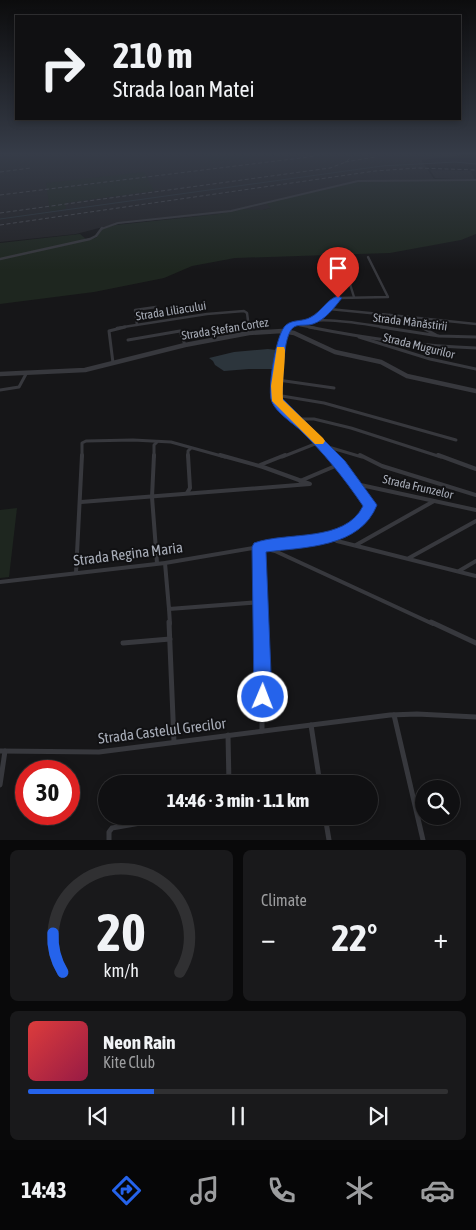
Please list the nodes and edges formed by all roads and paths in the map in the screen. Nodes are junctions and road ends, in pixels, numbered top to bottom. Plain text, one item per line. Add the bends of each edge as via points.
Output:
1 (311, 192) edge
2 (368, 258) dead end
3 (0, 259) edge
4 (344, 265) dead end
5 (354, 297) junction
6 (156, 307) dead end
7 (329, 308) junction
8 (390, 315) junction
9 (320, 316) junction
10 (324, 320) junction
11 (311, 321) junction
12 (296, 324) junction
13 (476, 324) edge
14 (137, 325) junction
15 (285, 331) junction
16 (249, 333) junction
17 (436, 335) junction
18 (476, 336) edge
19 (358, 337) junction
20 (128, 340) dead end
21 (185, 345) junction
22 (476, 348) edge
23 (113, 363) junction
24 (476, 369) edge
25 (0, 374) edge
26 (26, 374) junction
27 (278, 380) junction
28 (334, 388) dead end
29 (0, 390) edge
30 (476, 391) edge
31 (276, 395) junction
32 (296, 419) junction
33 (456, 440) dead end
34 (157, 442) junction
35 (320, 442) junction
36 (324, 446) junction
37 (191, 448) junction
38 (340, 464) junction
39 (259, 466) junction
40 (476, 468) edge
41 (300, 481) junction
42 (356, 484) junction
43 (187, 494) junction
44 (476, 495) edge
45 (152, 497) junction
46 (434, 501) junction
47 (81, 502) junction
48 (476, 510) edge
49 (476, 521) edge
50 (332, 537) junction
51 (356, 545) junction
52 (259, 547) junction
53 (409, 558) junction
54 (476, 562) edge
55 (165, 563) junction
56 (157, 564) junction
57 (458, 571) junction
58 (76, 573) junction
59 (476, 576) edge
60 (0, 582) edge
61 (261, 602) junction
62 (169, 609) junction
63 (170, 639) junction
64 (123, 643) dead end
65 (476, 643) edge
66 (394, 715) junction
67 (476, 717) edge
68 (311, 725) junction
69 (262, 731) junction
70 (228, 735) junction
71 (174, 742) junction
72 (2, 751) edge
73 (229, 775) edge
74 (319, 775) edge
75 (0, 785) edge
76 (129, 825) edge
77 (326, 825) edge
78 (109, 840) edge
79 (329, 840) edge
80 (424, 840) edge

1 - 3 street via 231,211 118,223 102,228 90,239
2 - 5 street via 388,297
4 - 5 street
5 - 7 street via 339,298
6 - 14 street via 134,310
7 - 8 street
7 - 9 street
8 - 13 street
8 - 17 street via 396,321 425,327
9 - 10 street
9 - 11 street
10 - 11 street, Strada Mânăstirii
10 - 17 street, Strada Mânăstirii
11 - 12 street, Strada Mânăstirii
12 - 15 street, Strada Mânăstirii
12 - 19 street
14 - 16 street, Strada Liliacului via 244,310
14 - 23 street, Strada Liliacului via 110,329
15 - 16 street, Strada Ștefan Cortez
15 - 27 street via 280,348
15 - 30 street, Strada Ștefan Cortez via 335,352 381,362 407,376
16 - 21 street, Strada Ștefan Cortez
17 - 18 street, Strada Mânăstirii
19 - 22 street via 447,348
19 - 24 street, Strada Mugurilor via 421,357
20 - 21 street via 180,332
21 - 23 street, Strada Ștefan Cortez
23 - 26 street, Strada Ștefan Cortez via 76,371
25 - 26 street, Strada Ștefan Cortez
26 - 29 street via 19,388
27 - 28 street
27 - 31 street
31 - 32 street via 279,404
31 - 33 street via 324,403
32 - 35 street
32 - 40 street via 350,428
34 - 37 street
34 - 45 street via 154,445
34 - 47 street via 116,440 82,443
35 - 36 street
35 - 39 street
36 - 38 street
36 - 44 street via 357,454 382,466
37 - 39 street
37 - 43 street via 188,450 190,488
38 - 41 street
38 - 42 street
39 - 41 street
41 - 43 street via 310,484
42 - 46 street, Strada Frunzelor
42 - 50 street via 369,502 369,510 355,524
43 - 45 street
45 - 47 street
45 - 56 street
46 - 48 street, Strada Frunzelor
46 - 51 street
47 - 58 street
49 - 53 street
50 - 51 street
50 - 52 street
51 - 53 street
52 - 55 street, Strada Regina Maria
52 - 61 street
52 - 65 street, Strada Regina Maria via 275,551
53 - 57 street
54 - 57 street
55 - 56 street, Strada Regina Maria
55 - 62 street
56 - 58 street, Strada Regina Maria
57 - 59 street
58 - 60 street, Strada Regina Maria
61 - 62 street
61 - 69 street
62 - 63 street
63 - 64 street
63 - 71 street
66 - 67 street, Strada Castelul Grecilor
66 - 68 street, Strada Castelul Grecilor
66 - 80 street
68 - 69 street, Strada Castelul Grecilor
68 - 74 street
69 - 70 street, Strada Castelul Grecilor
70 - 71 street, Strada Castelul Grecilor
70 - 73 street
71 - 72 street, Strada Castelul Grecilor via 99,752
72 - 75 street
76 - 78 street via 112,828
77 - 79 street

